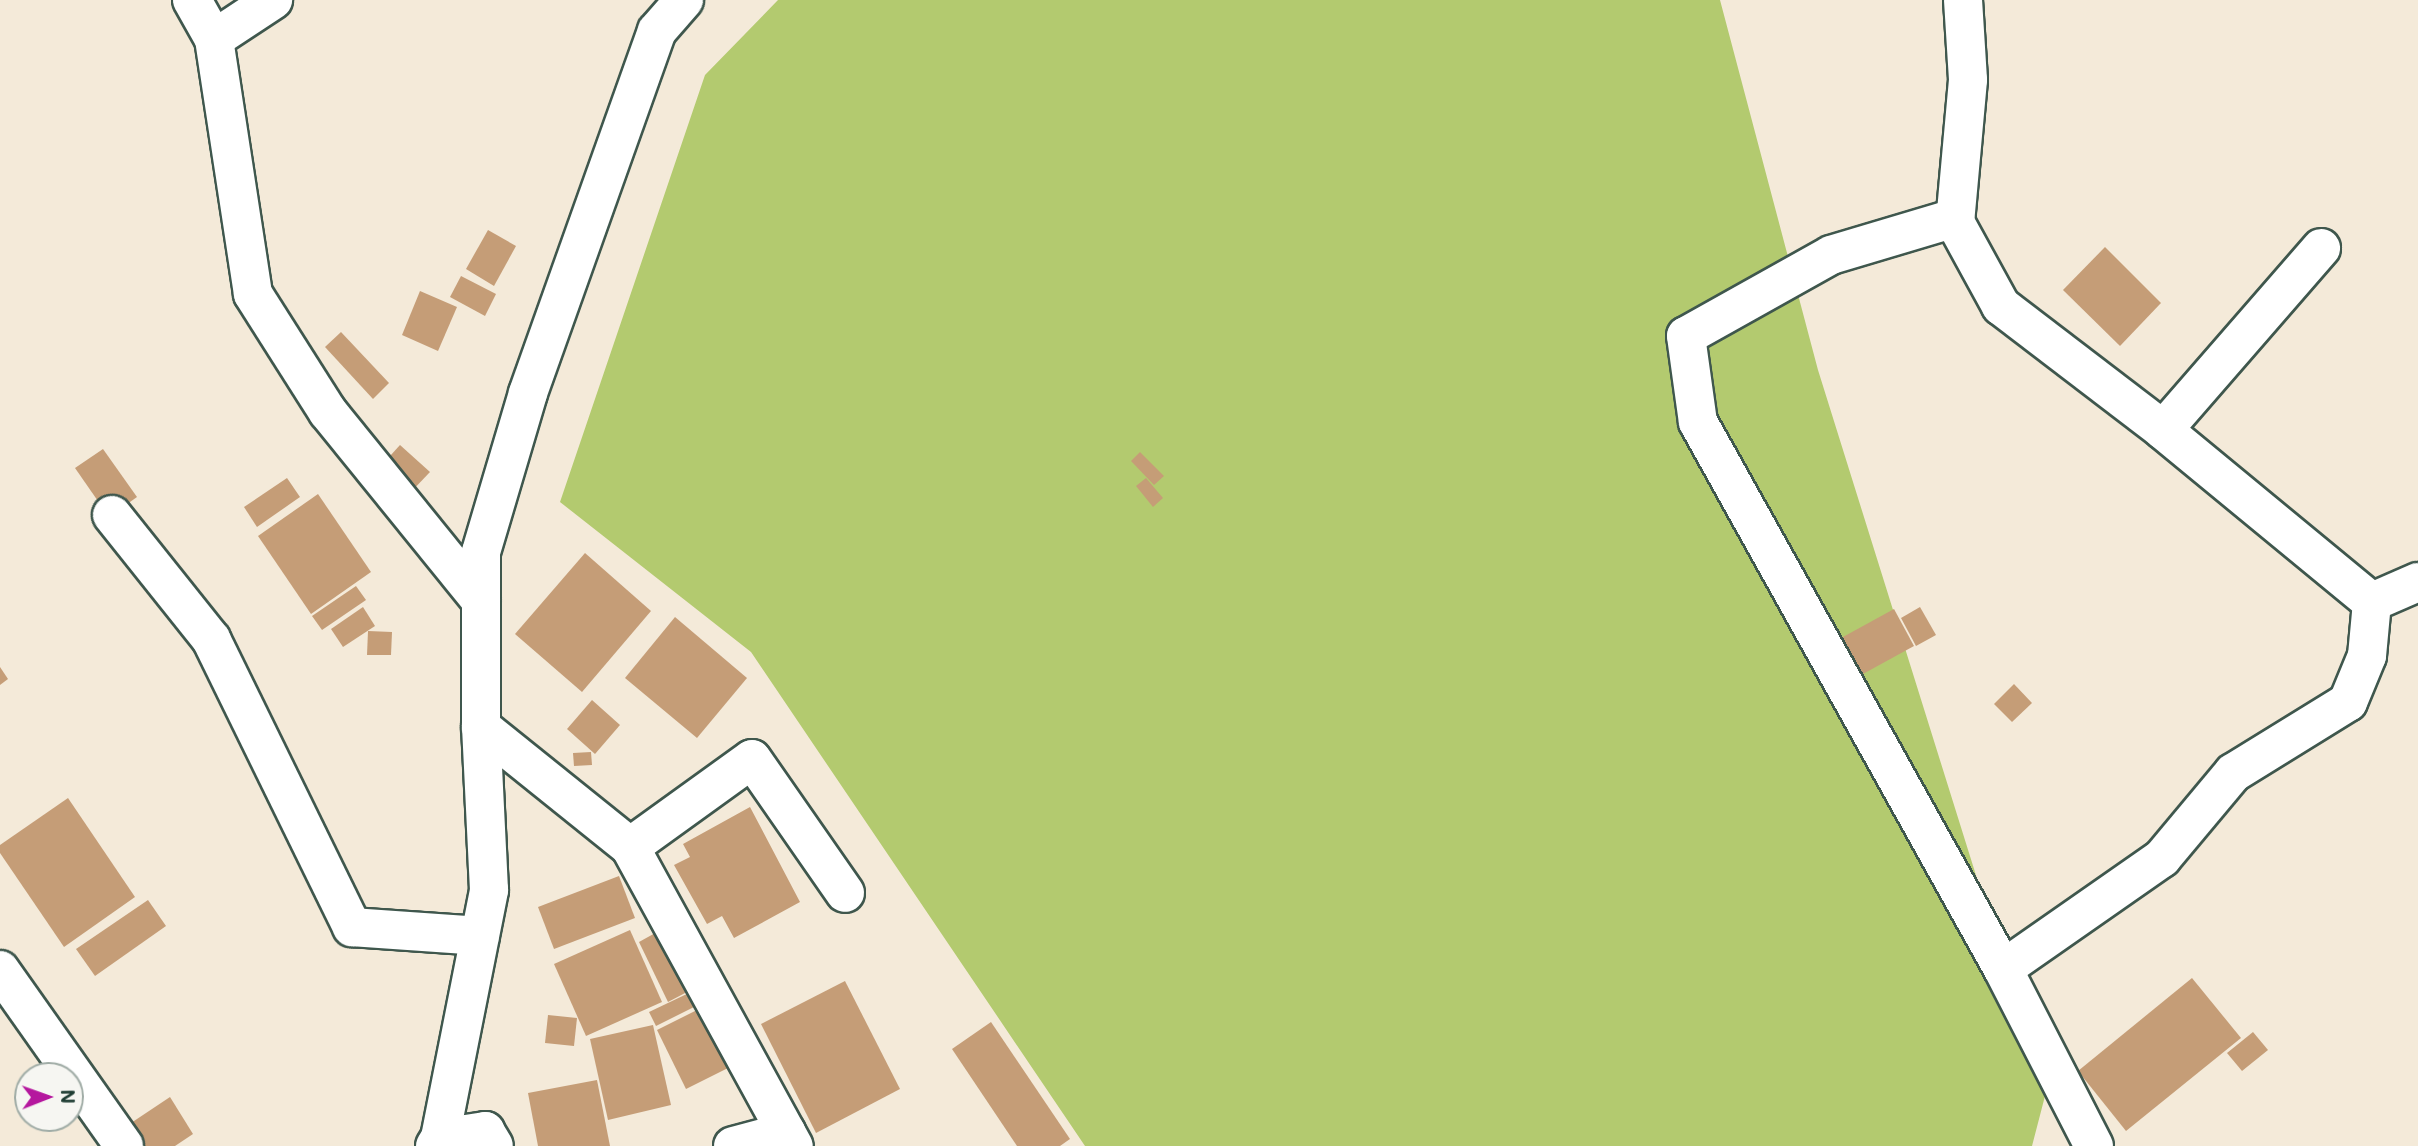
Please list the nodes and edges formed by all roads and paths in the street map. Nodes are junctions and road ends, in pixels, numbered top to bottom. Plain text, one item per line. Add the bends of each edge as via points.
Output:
1 (192, 0) edge
2 (273, 0) edge
3 (684, 0) edge
4 (1963, 0) edge
5 (214, 39) junction
6 (1955, 218) junction
7 (2321, 248) dead end
8 (2163, 430) junction
9 (112, 515) dead end
10 (2418, 582) edge
11 (480, 600) junction
12 (2372, 602) junction
13 (481, 727) junction
14 (629, 847) junction
15 (845, 893) dead end
16 (480, 936) junction
17 (2003, 969) junction
18 (0, 970) edge
19 (790, 1139) edge
20 (437, 1142) edge
21 (124, 1146) edge
22 (494, 1146) edge
23 (733, 1146) edge
24 (2094, 1146) edge

1 - 5 street
2 - 5 street
3 - 11 street via 657,31 528,393 481,552
4 - 6 street via 1968,80
5 - 11 street via 253,294 328,411
6 - 8 street via 2001,306
6 - 17 street via 1831,255 1686,336 1699,422
7 - 8 street
8 - 12 street
9 - 16 street via 211,639 352,927
10 - 12 street
11 - 13 street
12 - 17 street via 2367,656 2348,702 2233,773 2162,858
13 - 14 street
13 - 16 street via 489,890
14 - 15 street via 752,759
14 - 19 street
16 - 20 street
17 - 24 street
18 - 21 street
19 - 23 street
20 - 22 street via 485,1131

